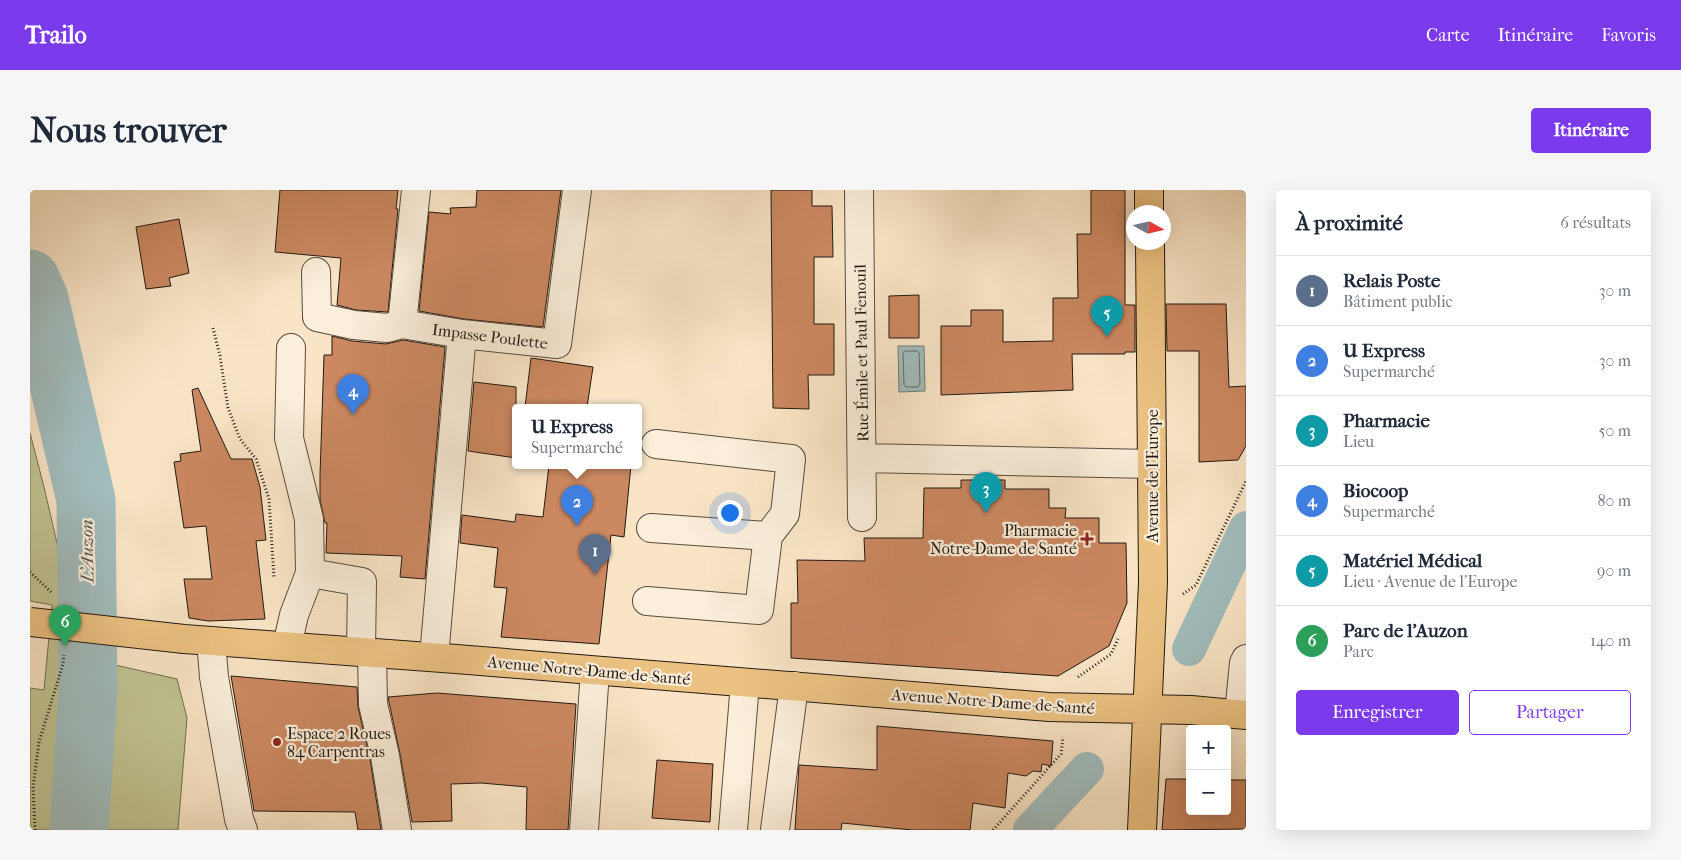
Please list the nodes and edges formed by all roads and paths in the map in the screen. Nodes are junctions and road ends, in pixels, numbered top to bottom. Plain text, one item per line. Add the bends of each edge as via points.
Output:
1 (416, 190) edge
2 (577, 190) edge
3 (859, 190) edge
4 (1149, 190) edge
5 (1149, 205) edge
6 (1150, 250) edge
7 (316, 272) dead end
8 (402, 324) junction
9 (214, 328) dead end
10 (462, 334) junction
11 (291, 348) dead end
12 (656, 444) dead end
13 (862, 458) junction
14 (1152, 464) junction
15 (1246, 482) edge
16 (862, 517) dead end
17 (651, 528) dead end
18 (768, 536) junction
19 (30, 572) edge
20 (310, 574) junction
21 (274, 579) dead end
22 (54, 594) dead end
23 (1182, 595) dead end
24 (647, 601) dead end
25 (30, 622) edge
26 (211, 641) junction
27 (64, 646) dead end
28 (287, 646) junction
29 (367, 653) junction
30 (434, 658) junction
31 (1246, 659) edge
32 (595, 671) junction
33 (745, 682) junction
34 (794, 686) junction
35 (1148, 709) junction
36 (1242, 715) edge
37 (33, 827) edge
38 (243, 830) edge
39 (397, 830) edge
40 (584, 830) edge
41 (734, 830) edge
42 (775, 830) edge
43 (1142, 830) edge

1 - 8 street
2 - 10 street, Impasse Poulette via 557,344
3 - 13 street, Rue Émile et Paul Fenouil
4 - 5 main road
6 - 14 main road, Avenue de l'Europe
7 - 8 street, Impasse Poulette via 317,317 354,326 387,328
8 - 10 street, Impasse Poulette
9 - 21 path via 228,408 240,439 256,459 269,499
10 - 30 street
11 - 20 street via 289,438 309,519
12 - 18 street via 791,459 785,514
13 - 14 street
13 - 16 street, Rue Émile et Paul Fenouil
14 - 35 main road, Avenue de l'Europe via 1153,582
15 - 23 path via 1196,585
17 - 18 street
18 - 24 street via 759,610
19 - 22 path
20 - 28 street via 294,615
20 - 29 street via 362,582
25 - 26 main road, Avenue Notre-Dame-de-Santé, bridge
26 - 28 main road, Avenue Notre-Dame-de-Santé
26 - 38 street via 214,677
27 - 37 path via 63,664 39,742 33,787
28 - 29 main road, Avenue Notre-Dame-de-Santé
29 - 30 main road, Avenue Notre-Dame-de-Santé
29 - 39 street
30 - 32 main road, Avenue Notre-Dame-de-Santé
31 - 36 street
32 - 33 main road, Avenue Notre-Dame-de-Santé
32 - 40 street
33 - 34 main road, Avenue Notre-Dame-de-Santé
33 - 41 street
34 - 35 main road, Avenue Notre-Dame-de-Santé via 1049,707
34 - 42 street
35 - 36 main road, Avenue Notre-Dame-de-Santé
35 - 43 main road, Avenue de l'Europe

